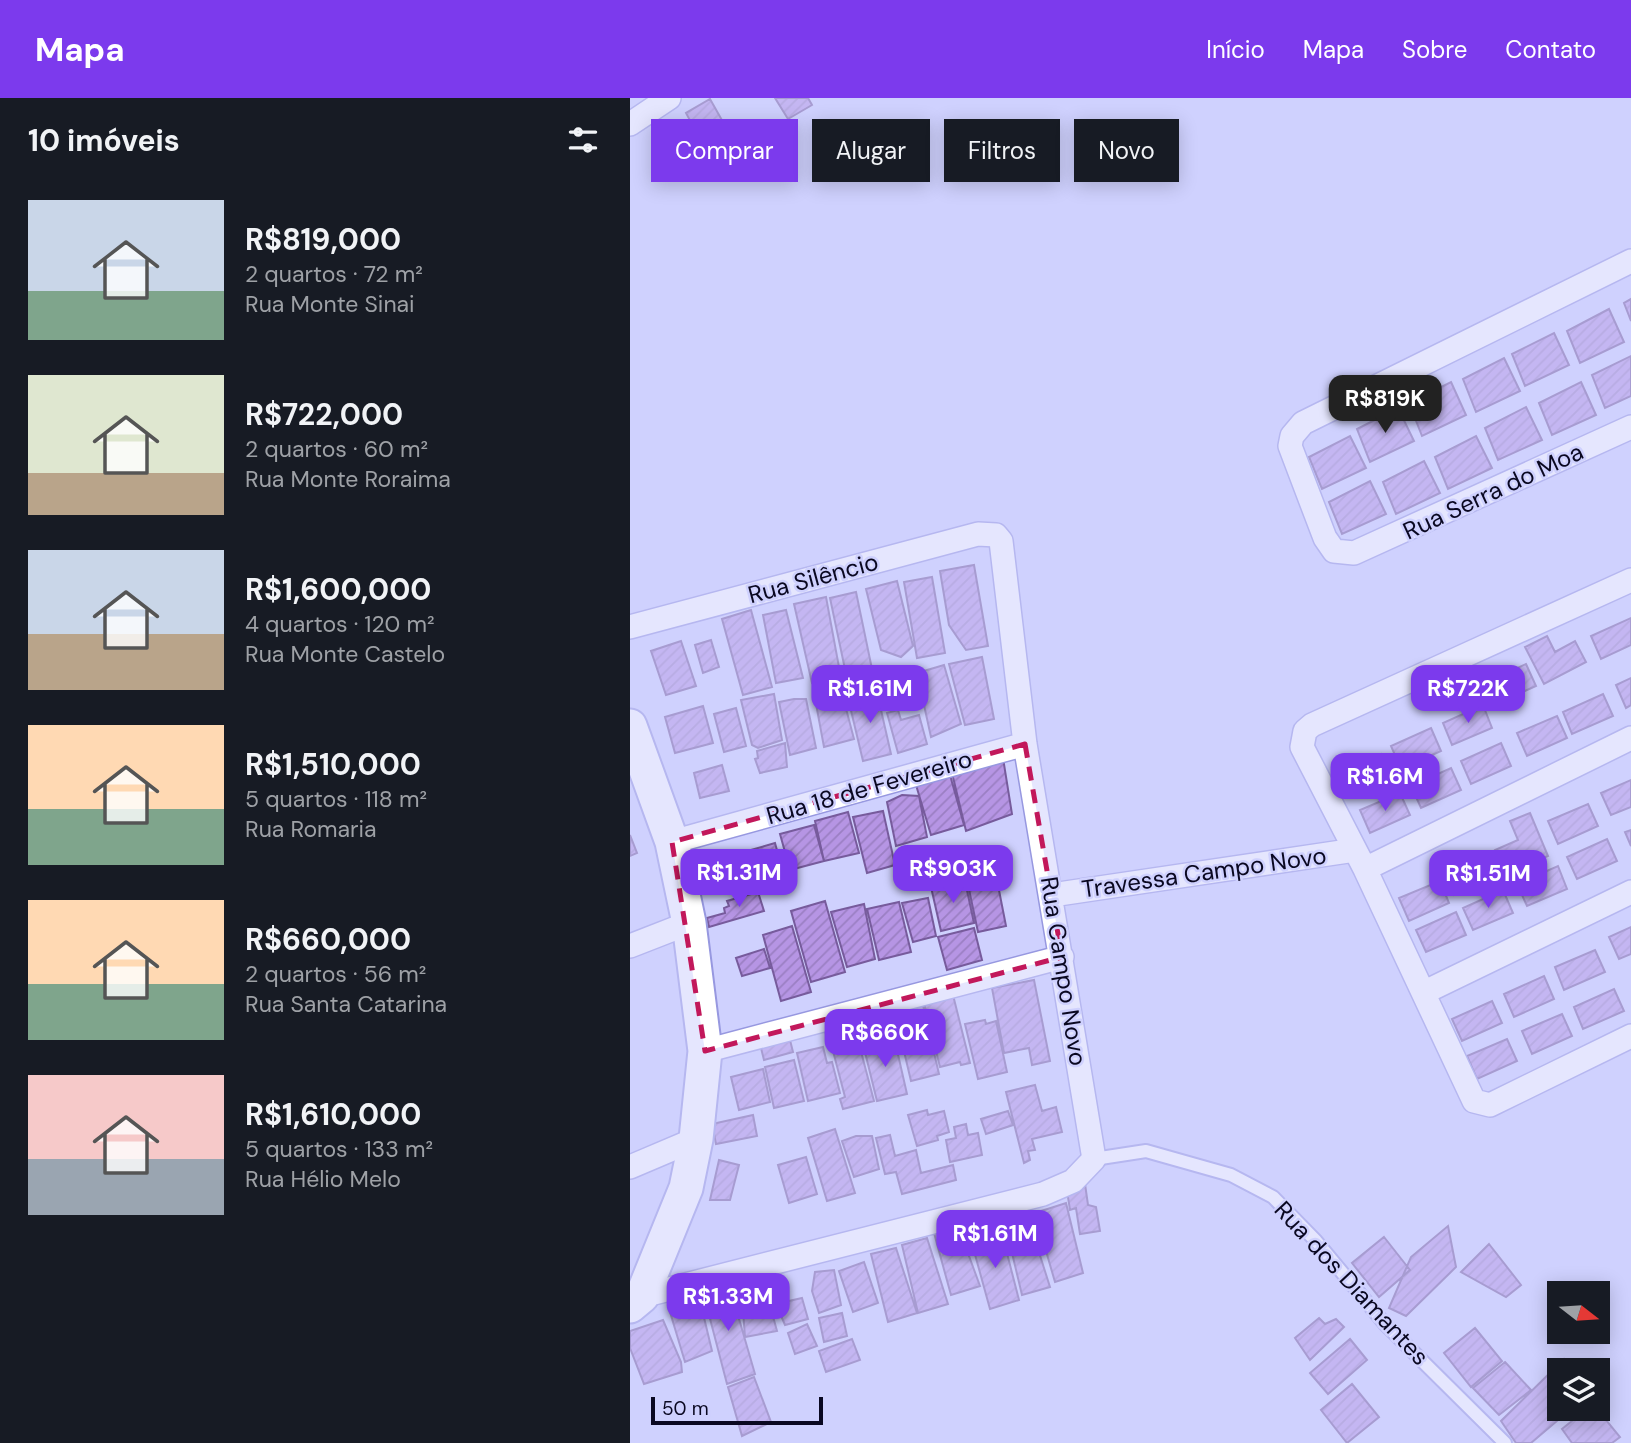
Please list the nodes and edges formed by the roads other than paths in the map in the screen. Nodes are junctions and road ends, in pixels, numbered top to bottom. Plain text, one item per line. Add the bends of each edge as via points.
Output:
1 (669, 98) edge
2 (630, 124) edge
3 (1631, 261) edge
4 (1631, 427) edge
5 (996, 535) joint
6 (1631, 580) edge
7 (630, 627) edge
8 (630, 726) edge
9 (1631, 738) edge
10 (1025, 744) junction
11 (672, 842) junction
12 (1360, 860) junction
13 (1631, 892) edge
14 (1052, 895) junction
15 (689, 923) junction
16 (630, 946) edge
17 (1062, 957) junction
18 (1425, 992) junction
19 (1631, 1036) edge
20 (705, 1051) junction
21 (696, 1139) junction
22 (1094, 1159) junction
23 (630, 1167) edge
24 (636, 1301) edge
25 (1505, 1443) edge

1 - 2 street
3 - 4 street, Rua Serra do Moa via 1297,428 1290,446 1325,538 1334,551 1354,553
5 - 7 street, Rua Silêncio via 978,534
5 - 10 street, Rua Campo Novo via 1003,550
6 - 12 street via 1305,732 1302,747
8 - 11 street
9 - 12 street, Travessa Campo Novo
10 - 11 street, Rua 18 de Fevereiro
10 - 14 street, Rua Campo Novo
11 - 15 street
12 - 14 street, Travessa Campo Novo via 1244,865
12 - 18 street
13 - 18 street
14 - 17 street, Rua Campo Novo
15 - 16 street
15 - 20 street
17 - 20 street
17 - 22 street, Rua Campo Novo
18 - 19 street via 1474,1101 1490,1104
20 - 21 street
21 - 23 street
21 - 24 street via 682,1199
22 - 24 street via 1073,1181 1043,1194
22 - 25 lane, Rua dos Diamantes via 1146,1151 1231,1175 1273,1197 1384,1323

